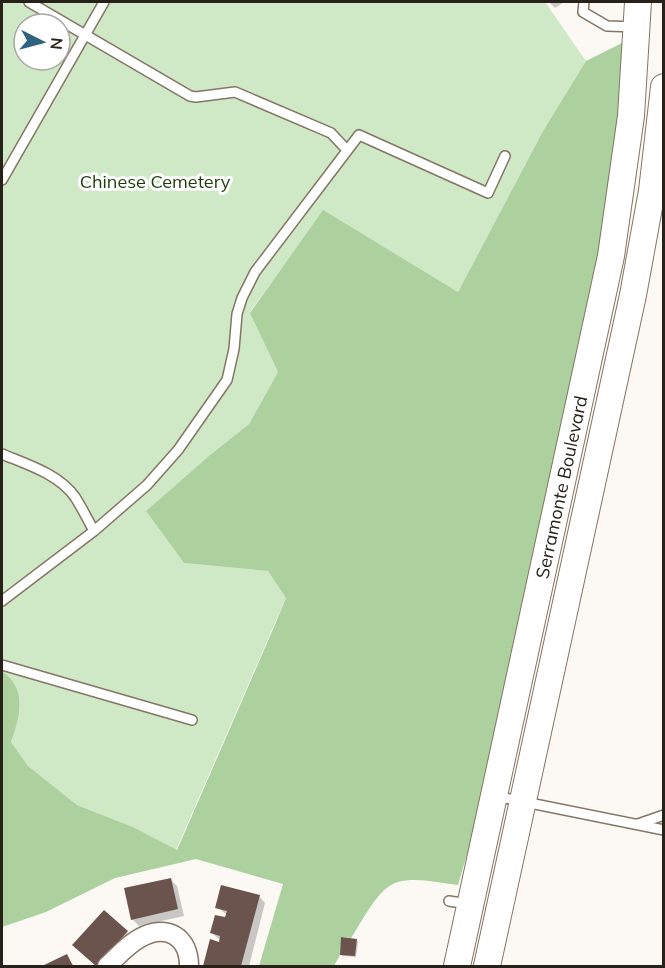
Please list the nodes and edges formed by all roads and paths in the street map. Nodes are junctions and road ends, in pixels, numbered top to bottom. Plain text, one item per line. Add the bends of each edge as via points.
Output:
1 (29, 2) edge
2 (104, 2) edge
3 (584, 2) edge
4 (638, 2) edge
5 (638, 27) junction
6 (85, 34) junction
7 (663, 87) edge
8 (347, 150) junction
9 (505, 156) dead end
10 (2, 180) edge
11 (2, 454) edge
12 (94, 531) junction
13 (2, 601) edge
14 (2, 665) edge
15 (192, 720) dead end
16 (494, 795) junction
17 (522, 801) junction
18 (663, 815) edge
19 (636, 825) junction
20 (663, 831) edge
21 (107, 966) edge
22 (189, 966) edge
23 (458, 966) edge
24 (487, 966) edge

1 - 6 lane
2 - 6 lane
3 - 5 lane via 584,12 607,26
4 - 5 main road, Serramonte Boulevard
5 - 16 main road, Serramonte Boulevard via 627,151 611,256
6 - 8 lane via 190,96 235,92 331,133
6 - 10 lane
7 - 17 main road, Serramonte Boulevard via 650,203 633,295
8 - 9 lane via 359,135 488,193
8 - 12 lane via 255,272 237,314 227,380 216,398 147,485
11 - 12 lane via 60,482 74,496
12 - 13 lane
14 - 15 lane
16 - 17 lane
16 - 23 main road, Serramonte Boulevard via 460,903
17 - 19 lane
17 - 24 main road, Serramonte Boulevard
18 - 19 lane
19 - 20 lane
21 - 22 street via 142,937 166,932 177,935 185,945

